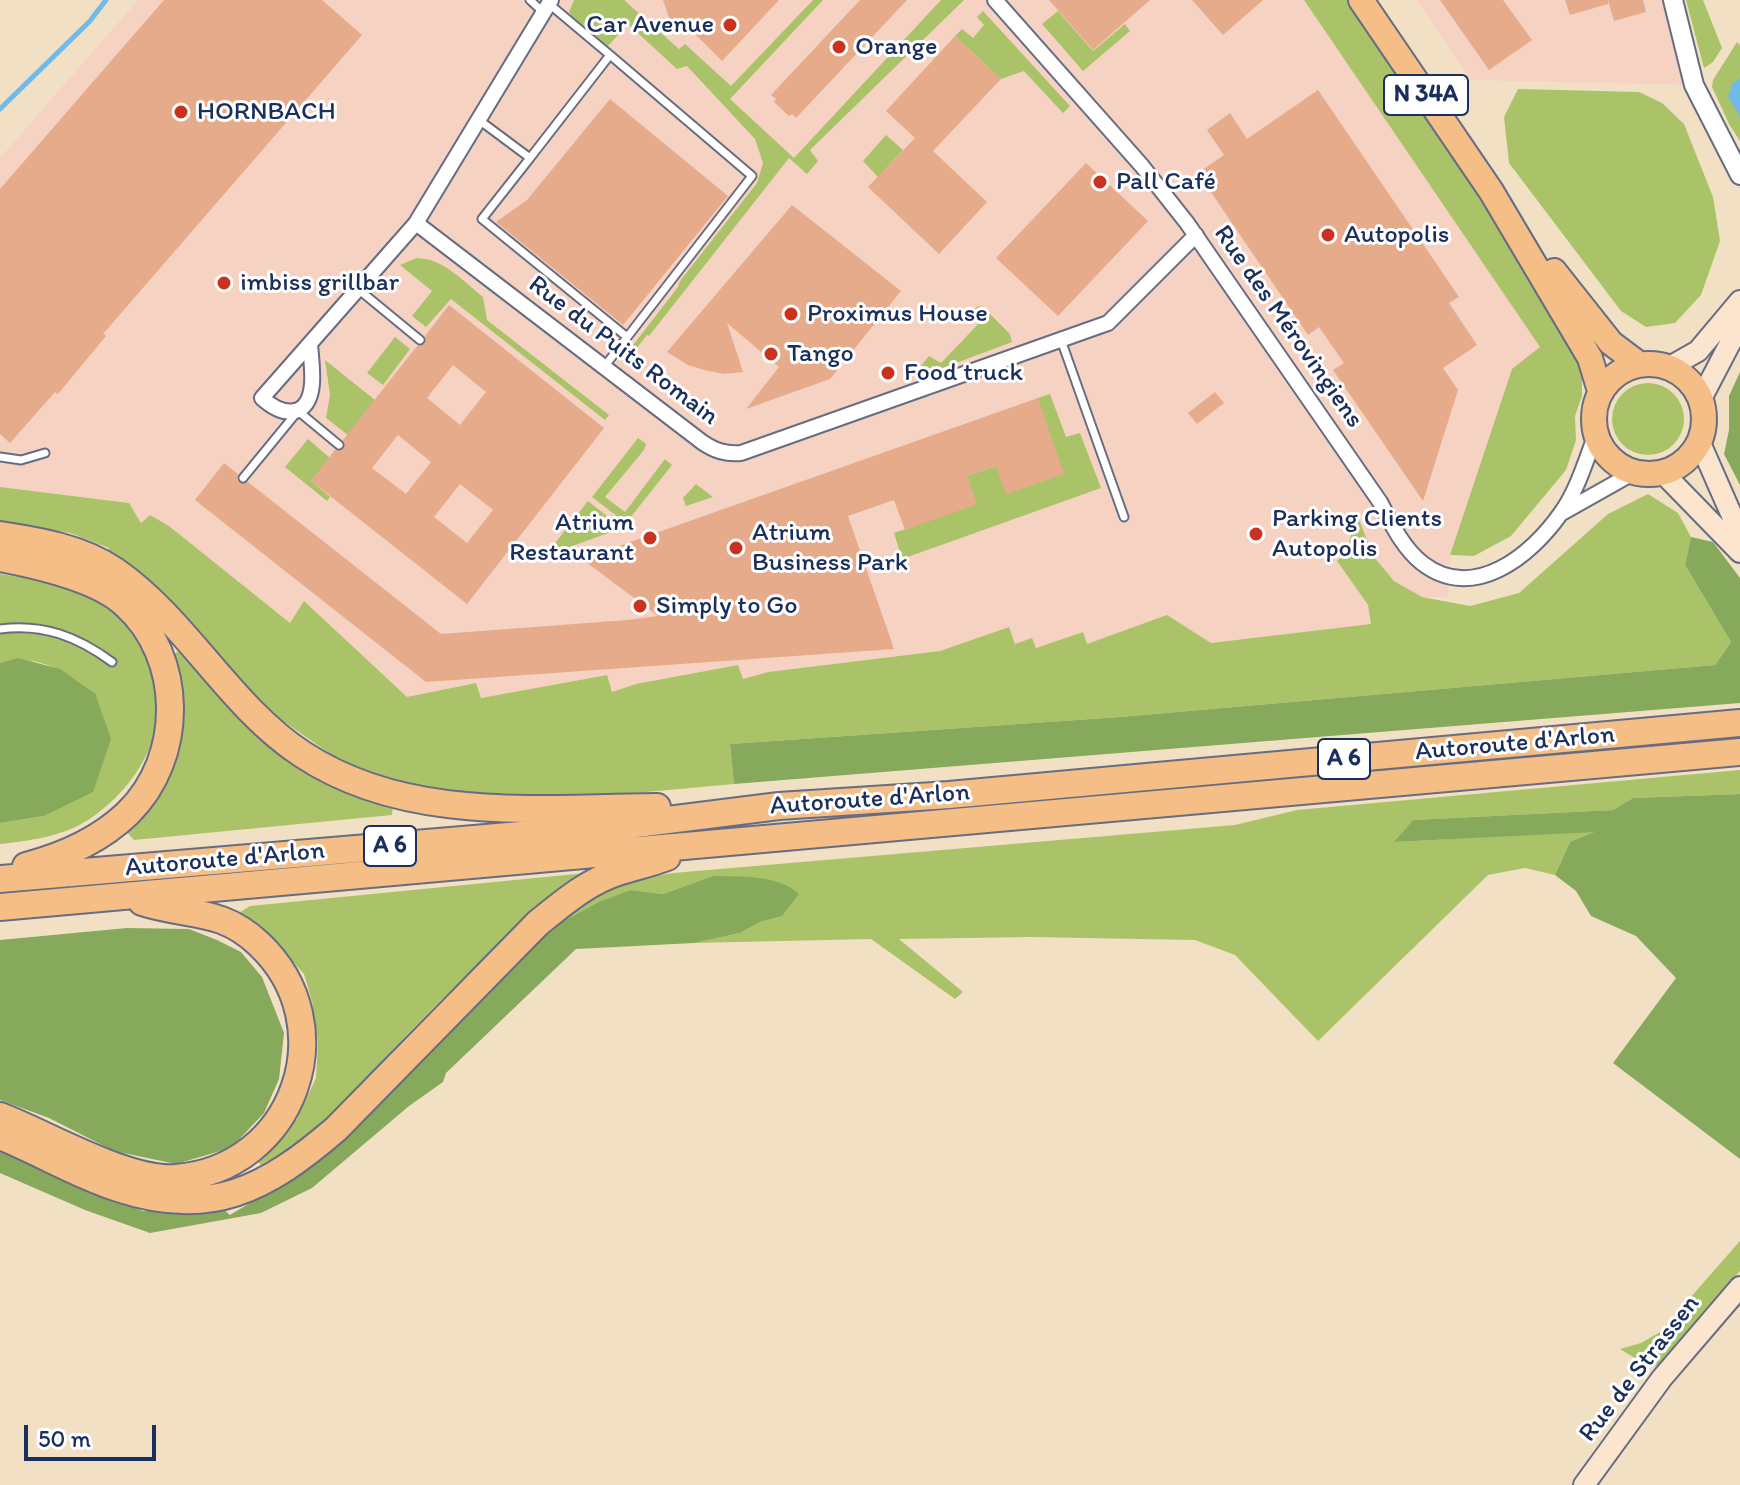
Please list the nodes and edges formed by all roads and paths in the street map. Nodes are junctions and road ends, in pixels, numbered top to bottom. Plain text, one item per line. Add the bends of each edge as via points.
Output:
1 (530, 0) edge
2 (995, 0) edge
3 (1361, 0) edge
4 (1673, 0) edge
5 (547, 5) edge
6 (610, 55) junction
7 (477, 119) junction
8 (530, 158) junction
9 (1740, 175) edge
10 (1491, 191) junction
11 (416, 223) junction
12 (1196, 235) junction
13 (358, 289) junction
14 (1740, 301) edge
15 (1740, 324) edge
16 (627, 337) junction
17 (420, 340) dead end
18 (1061, 340) junction
19 (310, 344) junction
20 (1639, 364) junction
21 (604, 367) junction
22 (1668, 368) junction
23 (1600, 391) junction
24 (1701, 399) junction
25 (298, 411) junction
26 (1596, 434) junction
27 (1700, 443) junction
28 (339, 445) dead end
29 (45, 453) dead end
30 (0, 457) edge
31 (1662, 472) junction
32 (1633, 473) junction
33 (243, 478) dead end
34 (1561, 513) junction
35 (1124, 517) dead end
36 (1740, 534) edge
37 (0, 535) edge
38 (0, 545) edge
39 (64, 547) junction
40 (1740, 552) edge
41 (0, 558) edge
42 (0, 629) edge
43 (112, 662) dead end
44 (1740, 723) edge
45 (1740, 752) edge
46 (779, 806) junction
47 (701, 844) junction
48 (0, 873) edge
49 (0, 879) edge
50 (123, 896) junction
51 (0, 907) edge
52 (0, 1116) edge
53 (0, 1136) edge
54 (1740, 1287) edge
55 (1731, 1303) edge
56 (1584, 1485) edge

1 - 5 lane
2 - 12 street, Rue des Mérovingiens
3 - 10 main road, N 34A
4 - 9 street via 1694,85
5 - 6 lane
5 - 7 street
6 - 8 lane
6 - 16 lane via 752,176
7 - 8 lane
7 - 11 street
8 - 16 lane via 482,219
10 - 20 main road, N 34A via 1611,343
10 - 23 main road, N 34A via 1590,358
11 - 13 street
11 - 21 street, Rue du Puits Romain
12 - 18 street, Rue du Puits Romain via 1108,323
12 - 34 street, Rue des Mérovingiens via 1421,563 1461,578 1483,577 1523,555
13 - 17 lane
13 - 19 street
14 - 22 main road via 1698,351
15 - 24 main road
16 - 21 lane
18 - 21 street, Rue du Puits Romain via 741,453 714,450
18 - 35 lane
19 - 25 street via 312,385
19 - 25 street via 262,398 285,413
20 - 22 main road
20 - 23 main road
22 - 24 main road via 1682,375
23 - 26 main road via 1593,419
24 - 27 main road via 1705,416
25 - 28 lane
25 - 33 lane
26 - 32 main road via 1610,459
26 - 34 street, Rue des Mérovingiens
27 - 31 main road via 1677,467
27 - 36 main road
29 - 30 lane via 21,460
31 - 32 main road
31 - 40 main road
32 - 34 street, Rue des Mérovingiens
37 - 39 highway, A 6
38 - 39 highway, A 6
39 - 46 highway, A 6 via 115,571 161,611 262,721 302,754 355,780 419,799 487,809
41 - 48 highway via 77,578 124,602 144,624 165,665 171,701 168,738 154,779 130,811 100,836 68,852
42 - 43 lane via 63,633
44 - 46 highway, Autoroute d'Arlon / A 6
45 - 47 highway, Autoroute d'Arlon / A 6
46 - 49 highway, Autoroute d'Arlon / A 6 via 604,828
47 - 50 highway, Autoroute d'Arlon / A 6
47 - 53 highway, A 6 via 618,872 564,901 336,1129 301,1159 253,1187 211,1200 151,1197 117,1188
50 - 51 highway, Autoroute d'Arlon / A 6
50 - 52 highway, A 6 via 233,924 285,975 299,1007 302,1043 299,1079 283,1117 258,1145 228,1166 174,1179 135,1173
54 - 55 main road, Rue de Strassen
55 - 56 main road, Rue de Strassen via 1662,1378

